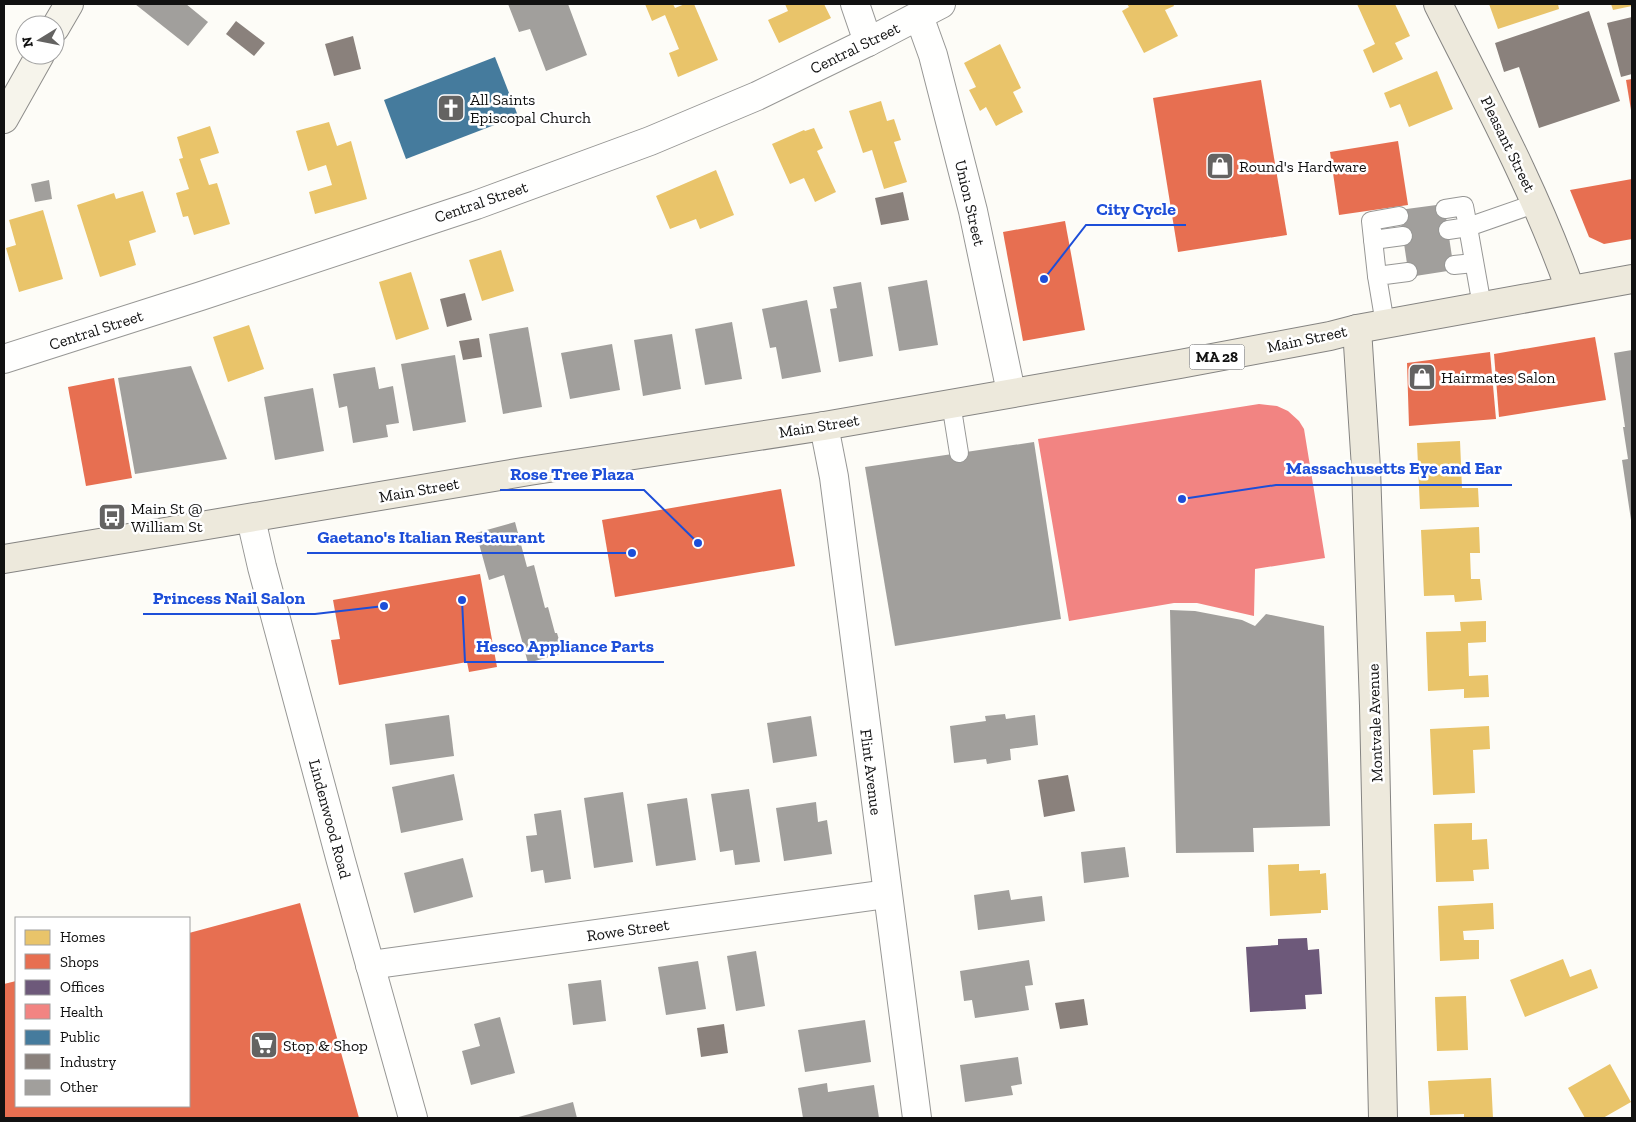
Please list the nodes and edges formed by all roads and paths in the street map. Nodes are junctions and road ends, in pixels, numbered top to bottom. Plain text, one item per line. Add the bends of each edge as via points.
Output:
1 (69, 4) edge
2 (854, 4) edge
3 (1438, 4) edge
4 (930, 10) edge
5 (63, 15) edge
6 (868, 42) junction
7 (34, 65) edge
8 (4, 119) edge
9 (1537, 203) junction
10 (1445, 209) dead end
11 (1399, 216) dead end
12 (1468, 227) junction
13 (1448, 230) dead end
14 (1402, 236) dead end
15 (1373, 240) junction
16 (1474, 263) junction
17 (1454, 265) dead end
18 (1408, 272) dead end
19 (1378, 276) junction
20 (1632, 279) edge
21 (1570, 289) junction
22 (1482, 306) junction
23 (1385, 324) junction
24 (1357, 329) junction
25 (4, 359) edge
26 (1011, 392) junction
27 (951, 403) junction
28 (824, 426) junction
29 (959, 453) dead end
30 (251, 518) junction
31 (4, 559) edge
32 (887, 894) junction
33 (370, 965) junction
34 (413, 1118) edge
35 (917, 1118) edge
36 (1383, 1118) edge

1 - 5 main road
2 - 6 street
3 - 9 main road, Pleasant Street
4 - 6 street, Central Street
4 - 26 street, Union Street via 933,55 973,211
6 - 25 street, Central Street via 705,119 563,174
7 - 8 main road
9 - 12 lane
9 - 21 main road, Pleasant Street
10 - 12 lane via 1464,206
11 - 15 lane via 1371,221
12 - 13 lane
12 - 16 lane
14 - 15 lane
15 - 19 lane
16 - 17 lane
16 - 22 lane
18 - 19 lane
19 - 23 lane
20 - 21 main road, Main Street / MA 28
21 - 22 main road, Main Street / MA 28
22 - 23 main road, Main Street / MA 28
23 - 24 main road, Main Street / MA 28
24 - 26 main road, Main Street / MA 28 via 1180,364
24 - 36 main road, Montvale Avenue via 1368,498
26 - 27 main road, Main Street / MA 28
27 - 28 main road, Main Street / MA 28
27 - 29 lane
28 - 30 main road, Main Street / MA 28
28 - 32 street, Flint Avenue via 834,477
30 - 31 main road, Main Street / MA 28
30 - 33 street, Lindenwood Road
32 - 33 street, Rowe Street
32 - 35 street, Flint Avenue
33 - 34 street, Lindenwood Road

